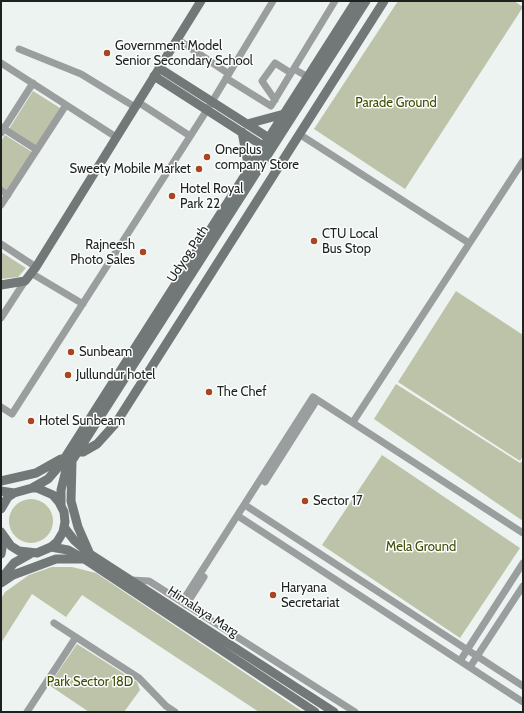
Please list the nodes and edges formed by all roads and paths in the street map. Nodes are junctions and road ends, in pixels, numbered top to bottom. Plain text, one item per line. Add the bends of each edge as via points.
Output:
1 (200, 1) edge
2 (273, 1) edge
3 (335, 1) edge
4 (356, 1) edge
5 (366, 1) edge
6 (384, 1) edge
7 (177, 39) junction
8 (19, 49) dead end
9 (1, 63) edge
10 (159, 68) junction
11 (292, 71) junction
12 (154, 76) junction
13 (228, 76) junction
14 (308, 77) junction
15 (32, 83) junction
16 (275, 100) junction
17 (212, 102) junction
18 (137, 104) junction
19 (66, 105) junction
20 (207, 110) junction
21 (284, 114) junction
22 (247, 124) junction
23 (2, 129) edge
24 (242, 132) junction
25 (300, 134) junction
26 (190, 136) junction
27 (116, 137) junction
28 (269, 138) junction
29 (264, 146) junction
30 (37, 150) junction
31 (523, 161) edge
32 (249, 169) junction
33 (1, 190) edge
34 (8, 194) junction
35 (1, 205) edge
36 (469, 243) junction
37 (1, 244) edge
38 (34, 270) junction
39 (25, 281) junction
40 (1, 284) edge
41 (83, 304) junction
42 (1, 318) edge
43 (1, 407) edge
44 (352, 422) junction
45 (72, 455) junction
46 (1, 481) edge
47 (32, 488) junction
48 (1, 491) edge
49 (14, 493) junction
50 (61, 506) junction
51 (247, 506) junction
52 (1, 509) edge
53 (240, 517) junction
54 (64, 527) junction
55 (523, 533) edge
56 (2, 535) edge
57 (302, 542) junction
58 (51, 547) junction
59 (294, 552) junction
60 (1, 554) edge
61 (30, 554) junction
62 (88, 557) junction
63 (523, 564) edge
64 (1, 579) edge
65 (132, 580) junction
66 (1, 583) edge
67 (523, 586) edge
68 (502, 595) junction
69 (513, 601) junction
70 (184, 603) junction
71 (54, 623) dead end
72 (76, 637) junction
73 (467, 650) junction
74 (477, 656) junction
75 (460, 661) junction
76 (470, 667) junction
77 (523, 686) edge
78 (523, 702) edge
79 (28, 712) edge
80 (175, 712) edge
81 (315, 712) edge
82 (334, 712) edge
83 (355, 712) edge

1 - 7 main road
2 - 13 street
3 - 11 street
4 - 14 main road, Udyog Path
5 - 45 main road, Udyog Path
6 - 25 main road
7 - 10 main road
7 - 13 street
8 - 18 street via 81,74
9 - 15 street
10 - 12 main road
10 - 17 main road
11 - 14 street
11 - 16 street
11 - 16 street via 275,62 262,81
12 - 18 main road
12 - 20 main road
13 - 16 street via 271,106
13 - 17 street
14 - 21 main road, Udyog Path
15 - 19 street
15 - 23 street
17 - 20 street
17 - 22 main road
18 - 26 street
18 - 27 main road
19 - 27 street
19 - 30 street
20 - 24 main road
20 - 26 street
21 - 22 main road
21 - 28 main road, Udyog Path
22 - 28 main road
23 - 30 street
24 - 29 main road
24 - 32 main road
25 - 36 street
25 - 45 main road via 116,423 97,444
26 - 41 street
27 - 38 main road
28 - 29 main road, Udyog Path
29 - 32 main road, Udyog Path
30 - 34 street
31 - 36 street
32 - 45 main road, Udyog Path
33 - 34 street
34 - 35 street
36 - 44 street
37 - 38 street
38 - 39 main road
38 - 41 street
39 - 40 main road
39 - 42 street
41 - 43 street via 12,414
44 - 51 street via 318,400
44 - 55 street
45 - 46 main road via 36,473
45 - 47 main road, Udyog Path via 48,479
45 - 50 main road, Udyog Path via 62,483
45 - 62 main road via 71,501
47 - 49 main road, Udyog Path
47 - 50 main road via 45,490 53,495
48 - 49 main road
49 - 52 main road via 8,497
50 - 54 main road, Udyog Path
51 - 53 street
51 - 57 street
53 - 59 street
53 - 70 street
54 - 58 main road via 57,542
54 - 62 main road, Himalaya Marg
56 - 60 main road
56 - 61 main road via 11,546
57 - 59 street
57 - 73 street
58 - 61 main road
58 - 62 main road, Himalaya Marg
59 - 75 street
61 - 64 main road via 14,563
62 - 65 main road, Himalaya Marg
62 - 66 main road via 56,559 13,574
62 - 81 main road, Himalaya Marg
63 - 68 street
65 - 70 street via 149,581
65 - 82 main road, Himalaya Marg
67 - 69 street
68 - 69 street
68 - 73 street
69 - 74 street
70 - 83 street
71 - 72 street
72 - 79 street
72 - 80 street via 139,678
73 - 74 street
73 - 75 street
74 - 76 street
74 - 77 street
75 - 76 street
76 - 78 street

